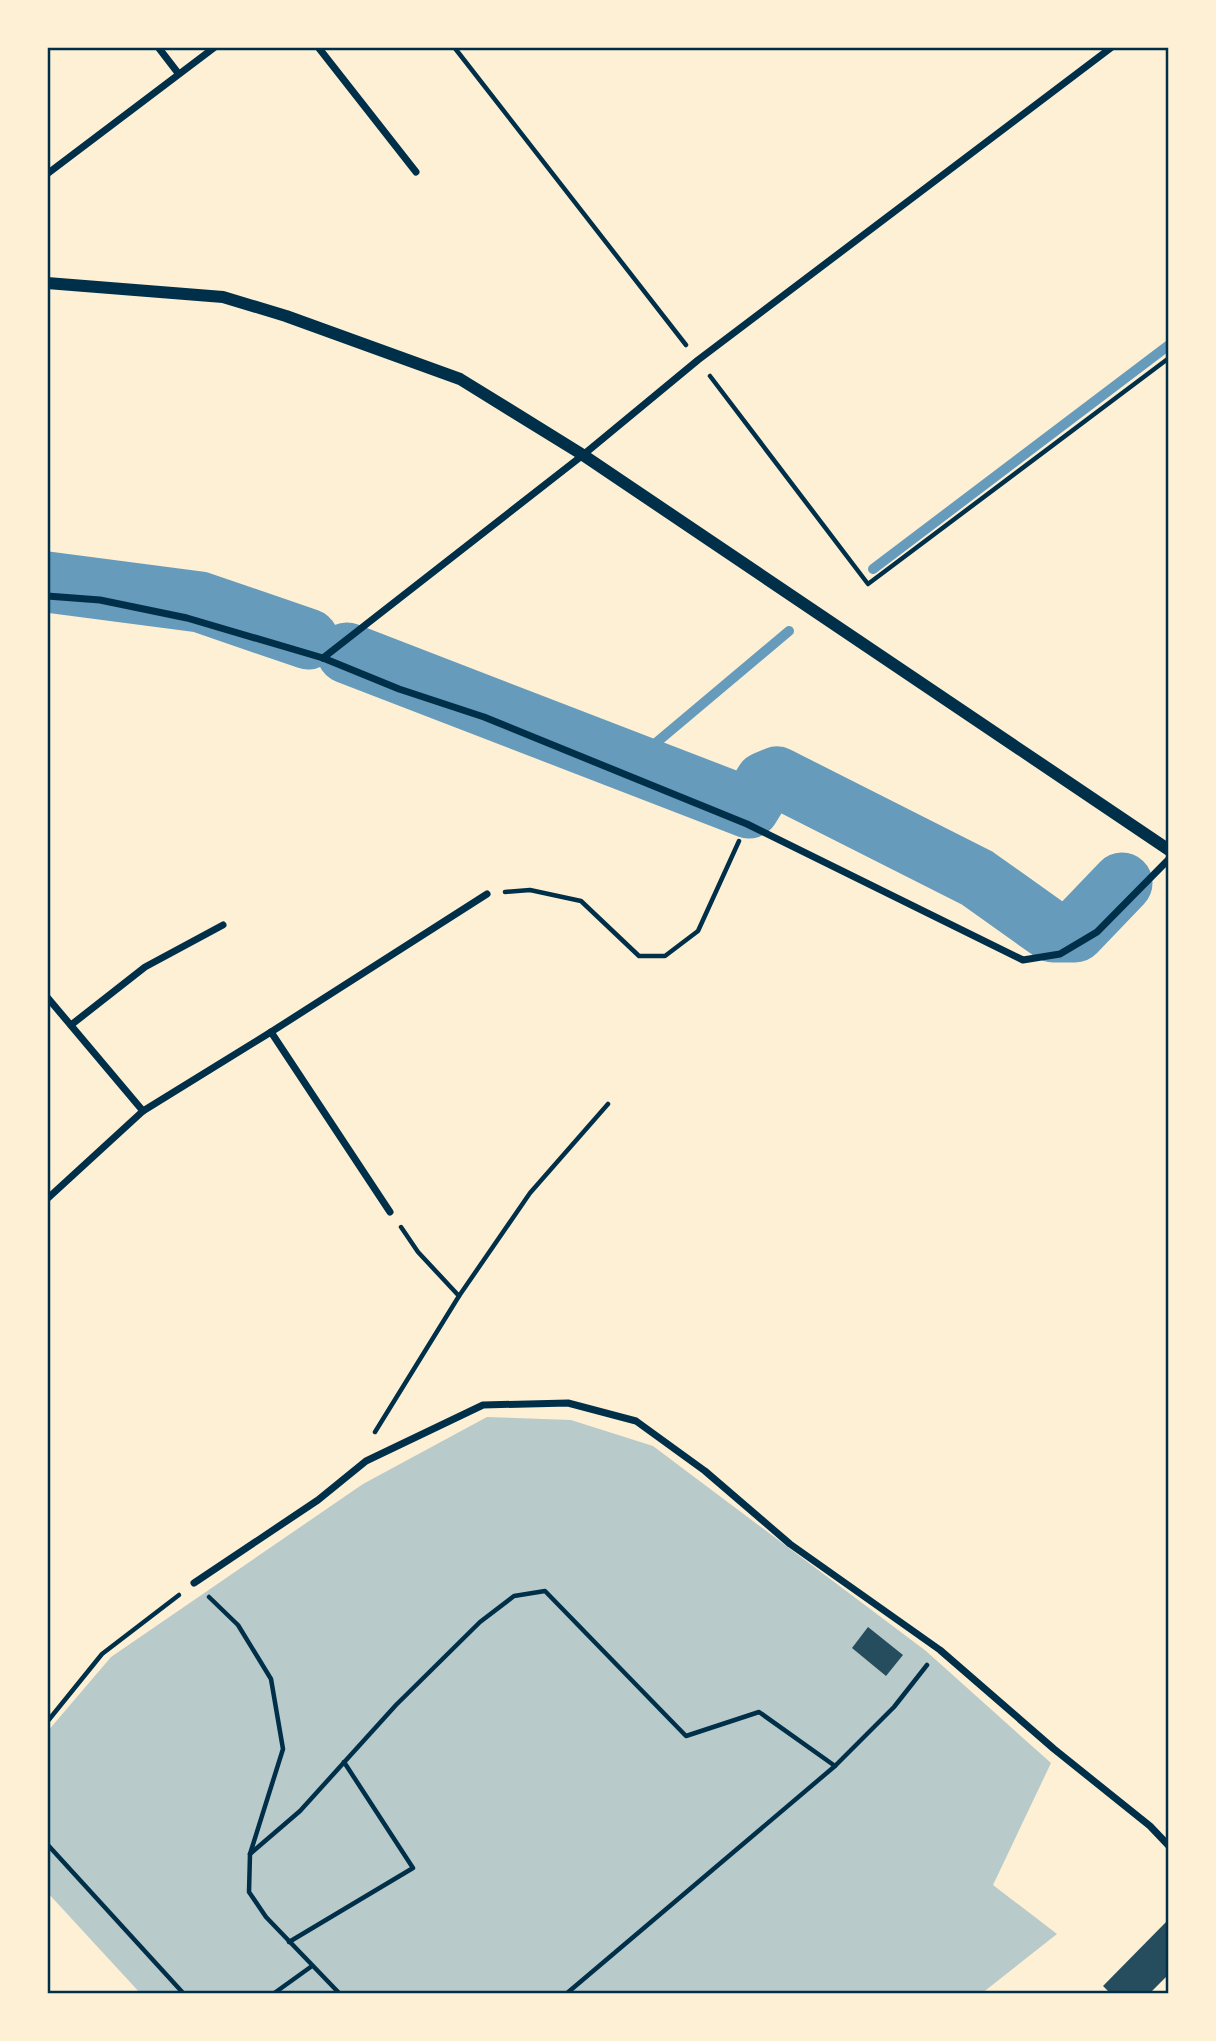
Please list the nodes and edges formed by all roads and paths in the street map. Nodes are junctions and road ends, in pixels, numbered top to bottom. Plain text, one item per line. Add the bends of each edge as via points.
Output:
1 (158, 47) edge
2 (215, 47) edge
3 (318, 47) edge
4 (454, 47) edge
5 (1112, 47) edge
6 (178, 74) junction
7 (416, 172) dead end
8 (47, 174) edge
9 (47, 283) edge
10 (1169, 358) edge
11 (698, 360) junction
12 (583, 455) junction
13 (47, 596) edge
14 (323, 657) junction
15 (747, 824) junction
16 (1169, 850) edge
17 (1169, 859) edge
18 (487, 894) joint
19 (223, 925) dead end
20 (47, 997) edge
21 (71, 1025) junction
22 (271, 1032) junction
23 (608, 1104) dead end
24 (143, 1111) junction
25 (47, 1199) edge
26 (390, 1212) joint
27 (458, 1296) junction
28 (370, 1438) dead end
29 (194, 1583) junction
30 (940, 1650) junction
31 (47, 1723) edge
32 (344, 1762) junction
33 (835, 1766) junction
34 (47, 1844) edge
35 (1169, 1846) edge
36 (250, 1854) junction
37 (289, 1942) junction
38 (312, 1966) junction
39 (184, 1994) edge
40 (273, 1994) edge
41 (340, 1994) edge
42 (565, 1994) edge

1 - 6 street
2 - 6 street
3 - 7 street
4 - 11 path
5 - 11 street
6 - 8 street
9 - 12 street via 223,297 286,316 460,380
10 - 11 path via 868,584
11 - 12 street
12 - 14 street
12 - 16 street
13 - 14 street via 100,600 187,618
14 - 15 street
15 - 17 street via 1023,960 1060,954 1097,932
15 - 18 path via 698,931 665,956 639,956 581,901 530,890
18 - 22 street
19 - 21 street via 145,967
20 - 21 street
21 - 24 street
22 - 24 street
22 - 26 street
23 - 27 path via 530,1193
24 - 25 street
26 - 27 path
27 - 28 path
29 - 30 street via 318,1500 366,1461 483,1405 568,1403 636,1421 705,1471 790,1544
29 - 31 path via 102,1654
29 - 36 path via 238,1625 271,1679 284,1749
30 - 33 path
30 - 35 street
32 - 33 path via 480,1622 514,1596 544,1591 685,1736 759,1712
32 - 36 path via 300,1811
32 - 37 path via 413,1868
33 - 42 path
34 - 39 path
36 - 37 path via 249,1892
37 - 38 path
38 - 40 path
38 - 41 path

